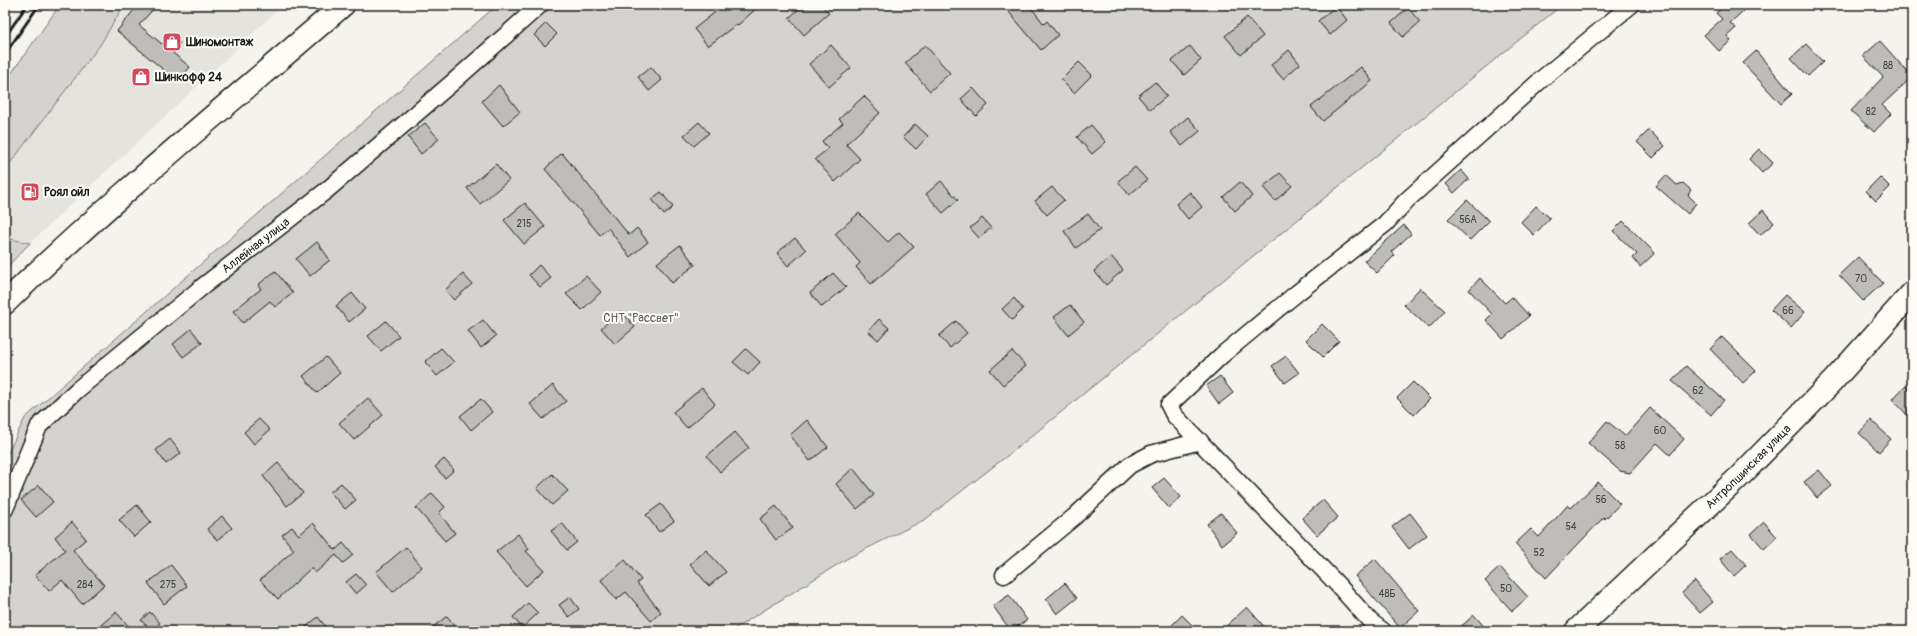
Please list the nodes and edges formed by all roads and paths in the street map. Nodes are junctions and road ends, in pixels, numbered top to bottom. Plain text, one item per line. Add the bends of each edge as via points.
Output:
1 (343, 5) edge
2 (540, 5) edge
3 (1631, 5) edge
4 (1912, 293) edge
5 (5, 302) edge
6 (1200, 441) junction
7 (5, 509) edge
8 (1004, 575) dead end
9 (1383, 631) edge
10 (1576, 631) edge

1 - 5 street via 198,128
2 - 7 street, Аллейная улица via 327,190 202,287 77,390 39,426
3 - 6 street via 1543,78 1407,200 1385,224 1222,355 1170,405 1174,415
4 - 10 street, Антропшинская улица via 1832,382 1740,476
6 - 8 street via 1151,454 1130,465 1074,517
6 - 9 street via 1371,622

